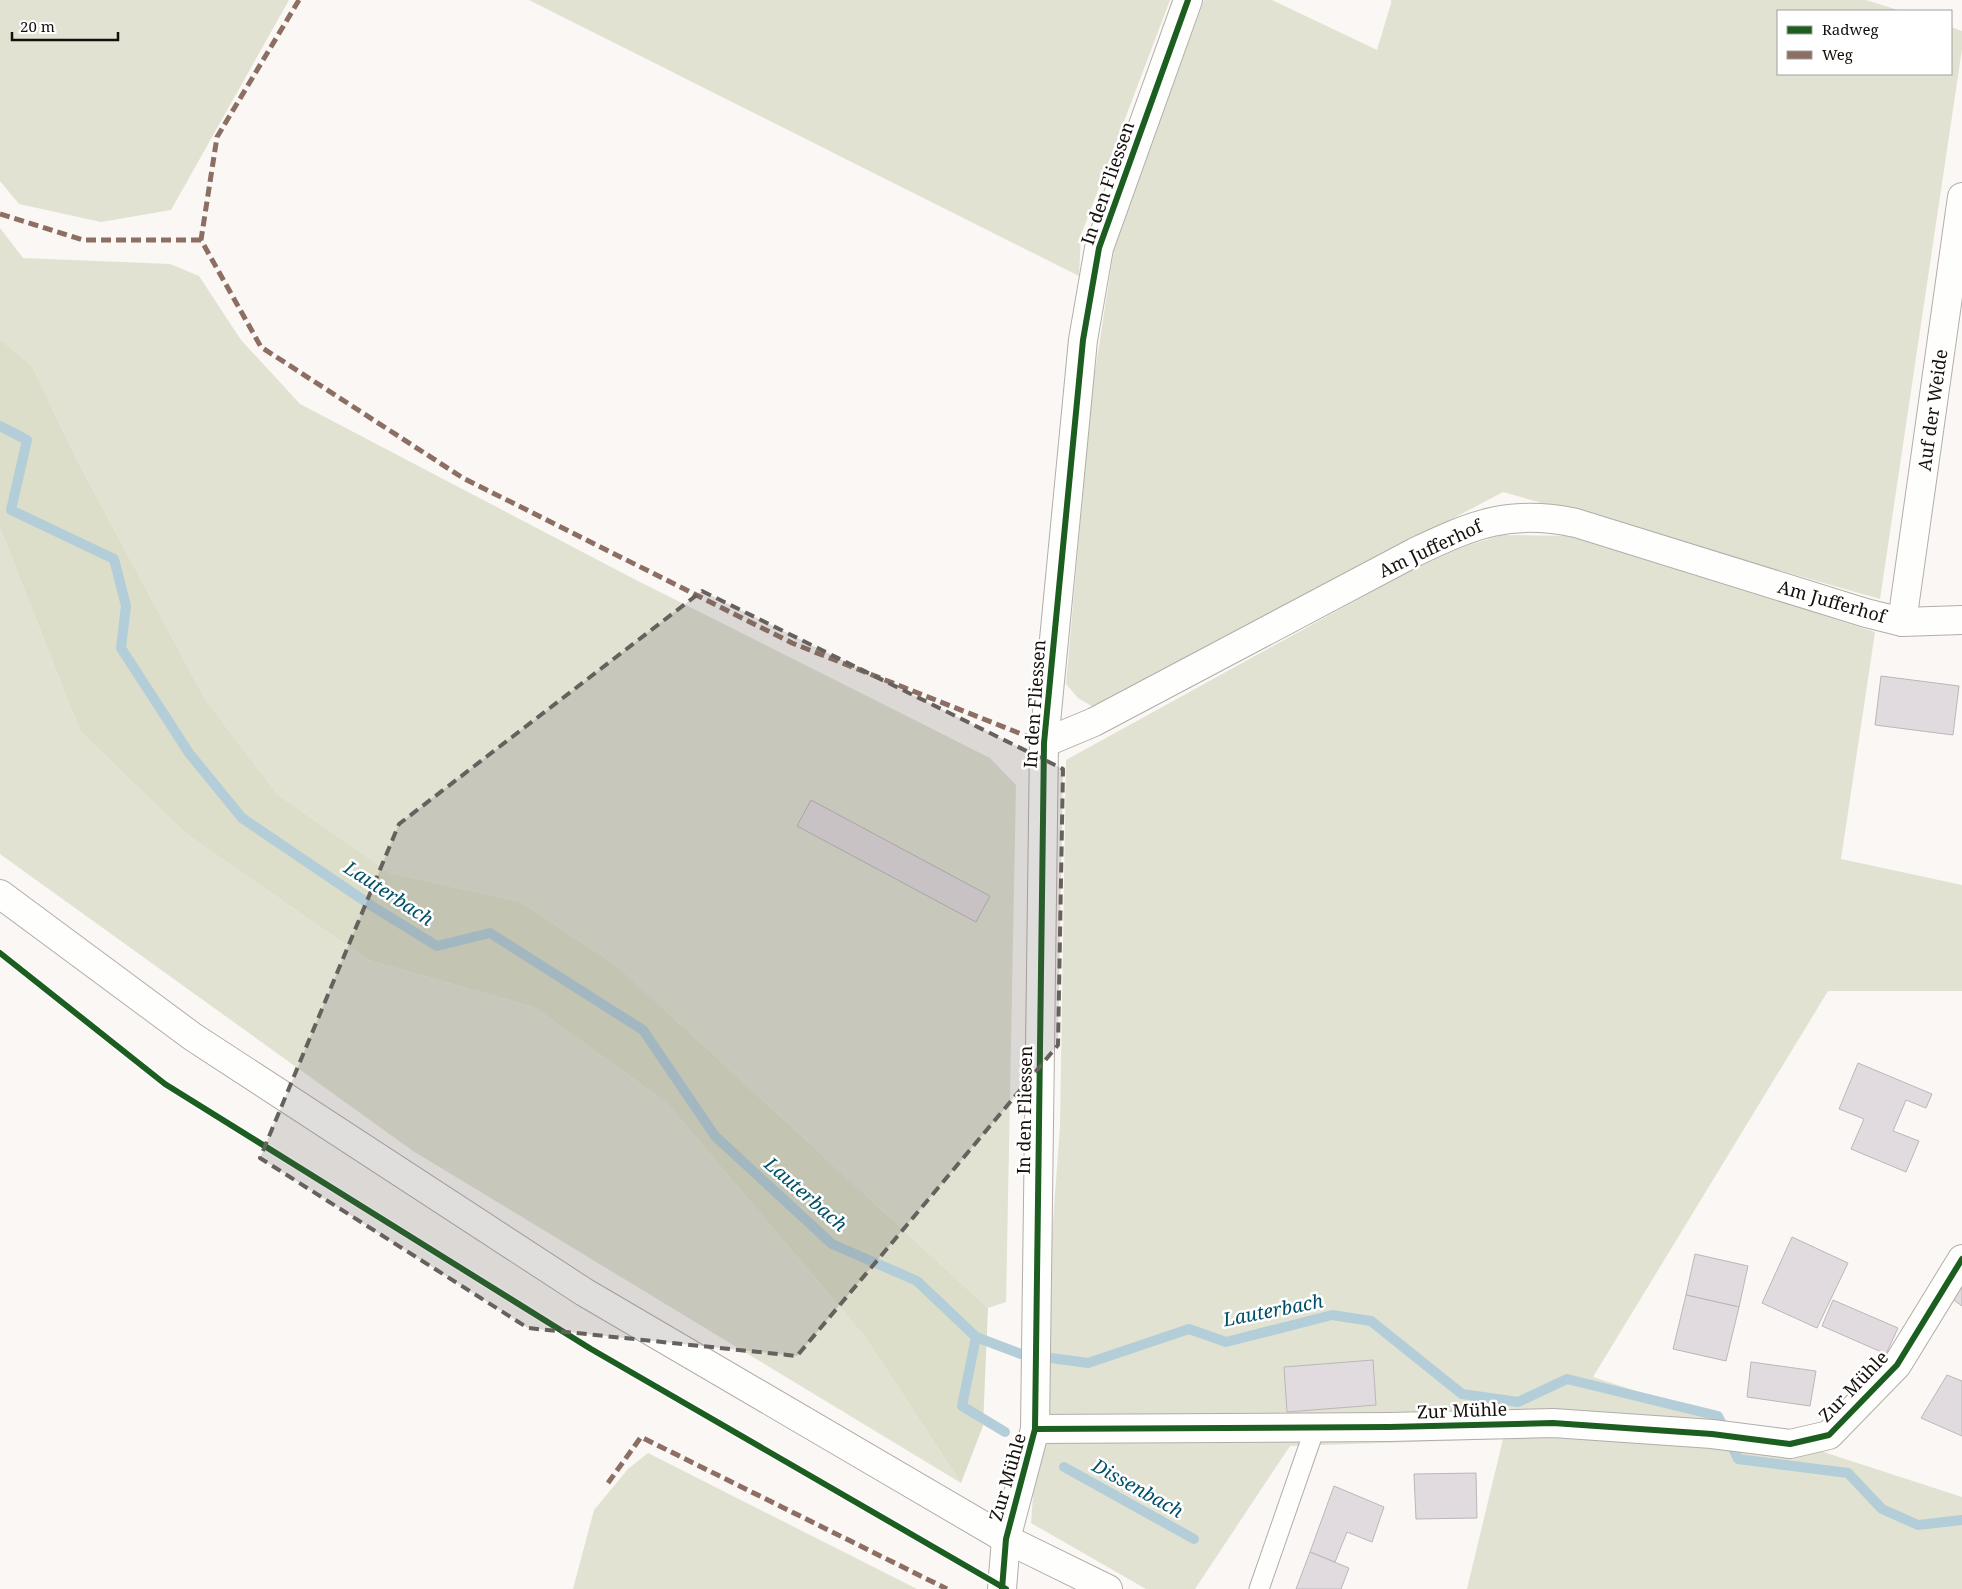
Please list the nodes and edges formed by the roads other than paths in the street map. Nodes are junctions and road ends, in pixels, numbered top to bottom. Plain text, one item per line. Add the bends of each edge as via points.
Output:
1 (1188, 0) edge
2 (1962, 198) edge
3 (1962, 620) edge
4 (1902, 622) junction
5 (1044, 742) junction
6 (0, 894) edge
7 (1962, 1258) edge
8 (1315, 1428) junction
9 (1035, 1429) junction
10 (1006, 1540) junction
11 (1002, 1589) edge
12 (1108, 1589) edge
13 (1259, 1589) edge

1 - 5 street, In den Fliessen via 1099,248 1083,340
2 - 4 street, Auf der Weide
3 - 4 street, Am Jufferhof
4 - 5 street, Am Jufferhof via 1576,523 1549,517 1490,521 1466,528 1415,552 1094,722
5 - 9 street, In den Fliessen
6 - 10 street via 193,1037 584,1292
7 - 8 street, Zur Mühle via 1897,1365 1829,1435 1790,1444 1712,1434 1553,1423
8 - 9 street, Zur Mühle
8 - 13 lane
9 - 10 street, Zur Mühle
10 - 11 street, Zur Mühle
10 - 12 street

